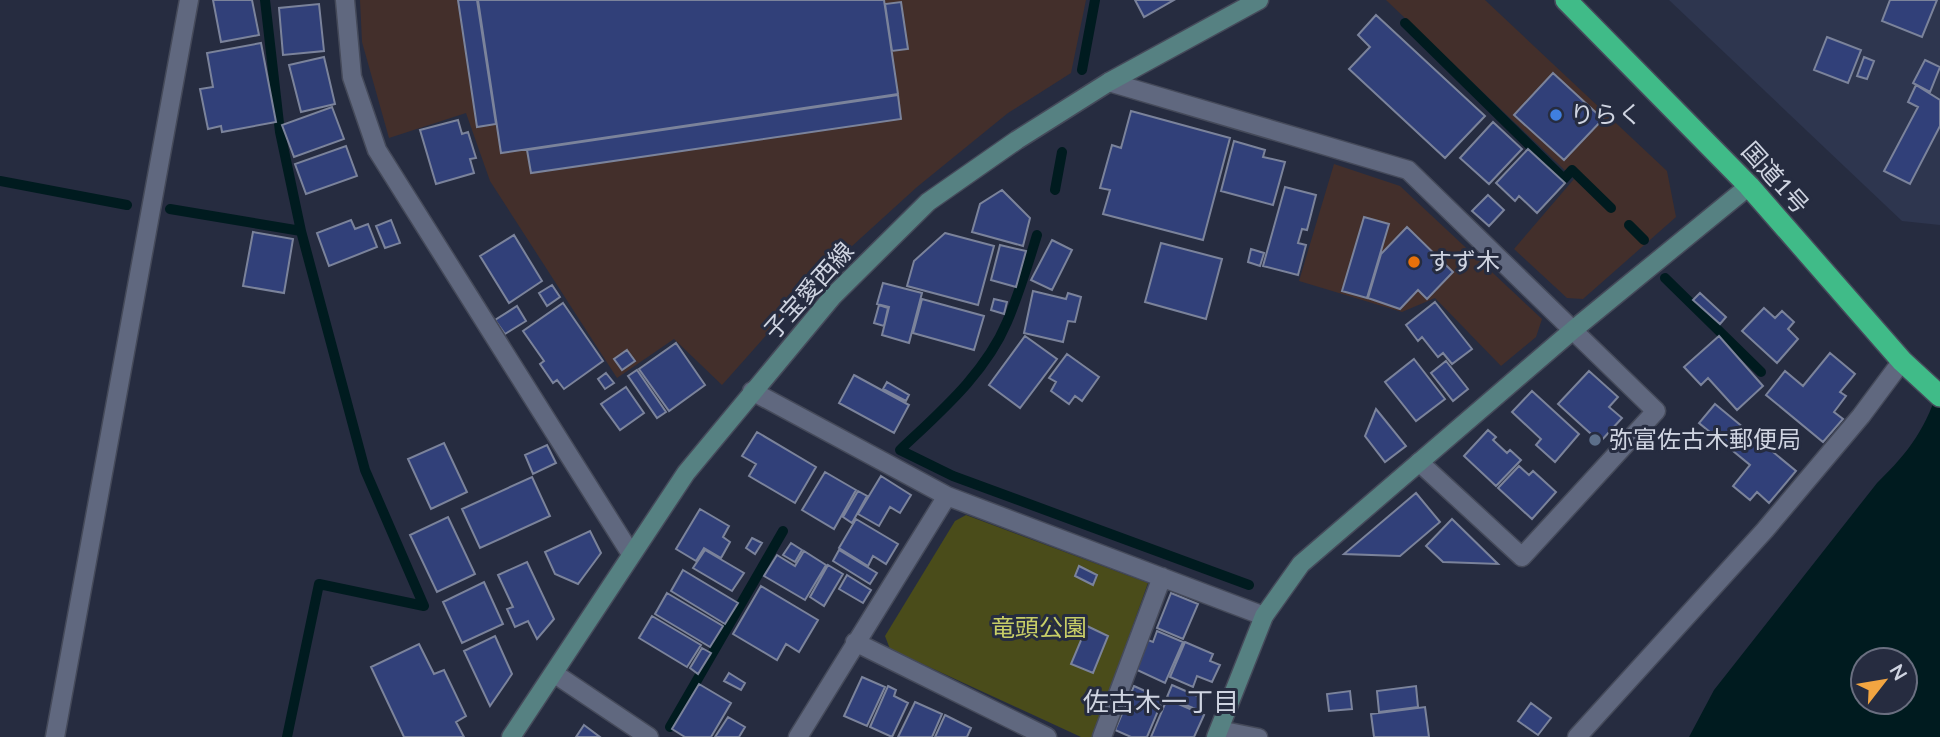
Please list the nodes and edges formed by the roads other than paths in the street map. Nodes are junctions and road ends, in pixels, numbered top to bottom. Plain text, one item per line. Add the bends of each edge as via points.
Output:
1 (189, 0) edge
2 (345, 0) edge
3 (1259, 0) edge
4 (1566, 0) edge
5 (1109, 82) junction
6 (1749, 186) junction
7 (1573, 330) junction
8 (1902, 361) junction
9 (752, 391) junction
10 (1940, 396) edge
11 (1419, 462) junction
12 (947, 496) junction
13 (631, 554) junction
14 (1161, 577) junction
15 (1264, 616) junction
16 (855, 642) junction
17 (555, 674) junction
18 (1217, 733) edge
19 (55, 737) edge
20 (511, 737) edge
21 (649, 737) edge
22 (798, 737) edge
23 (1046, 737) edge
24 (1102, 737) edge
25 (1259, 737) edge
26 (1577, 737) edge

1 - 19 street
2 - 13 street via 352,77 377,150
3 - 5 main road, 子宝愛西線
4 - 6 highway, 国道1号
5 - 7 street via 1408,170
5 - 9 main road, 子宝愛西線 via 928,202 833,296
6 - 7 main road
6 - 8 highway, 国道1号
7 - 11 main road
7 - 11 street via 1656,411 1522,557
8 - 10 highway, 国道1号
8 - 26 street via 1765,530
9 - 12 street
9 - 13 main road, 子宝愛西線 via 686,473
11 - 15 main road via 1301,564
12 - 14 street
12 - 16 street
13 - 17 main road, 子宝愛西線
14 - 15 street
14 - 24 street
15 - 18 main road
16 - 22 street
16 - 23 street
17 - 20 main road, 子宝愛西線
17 - 21 street
18 - 25 lane

